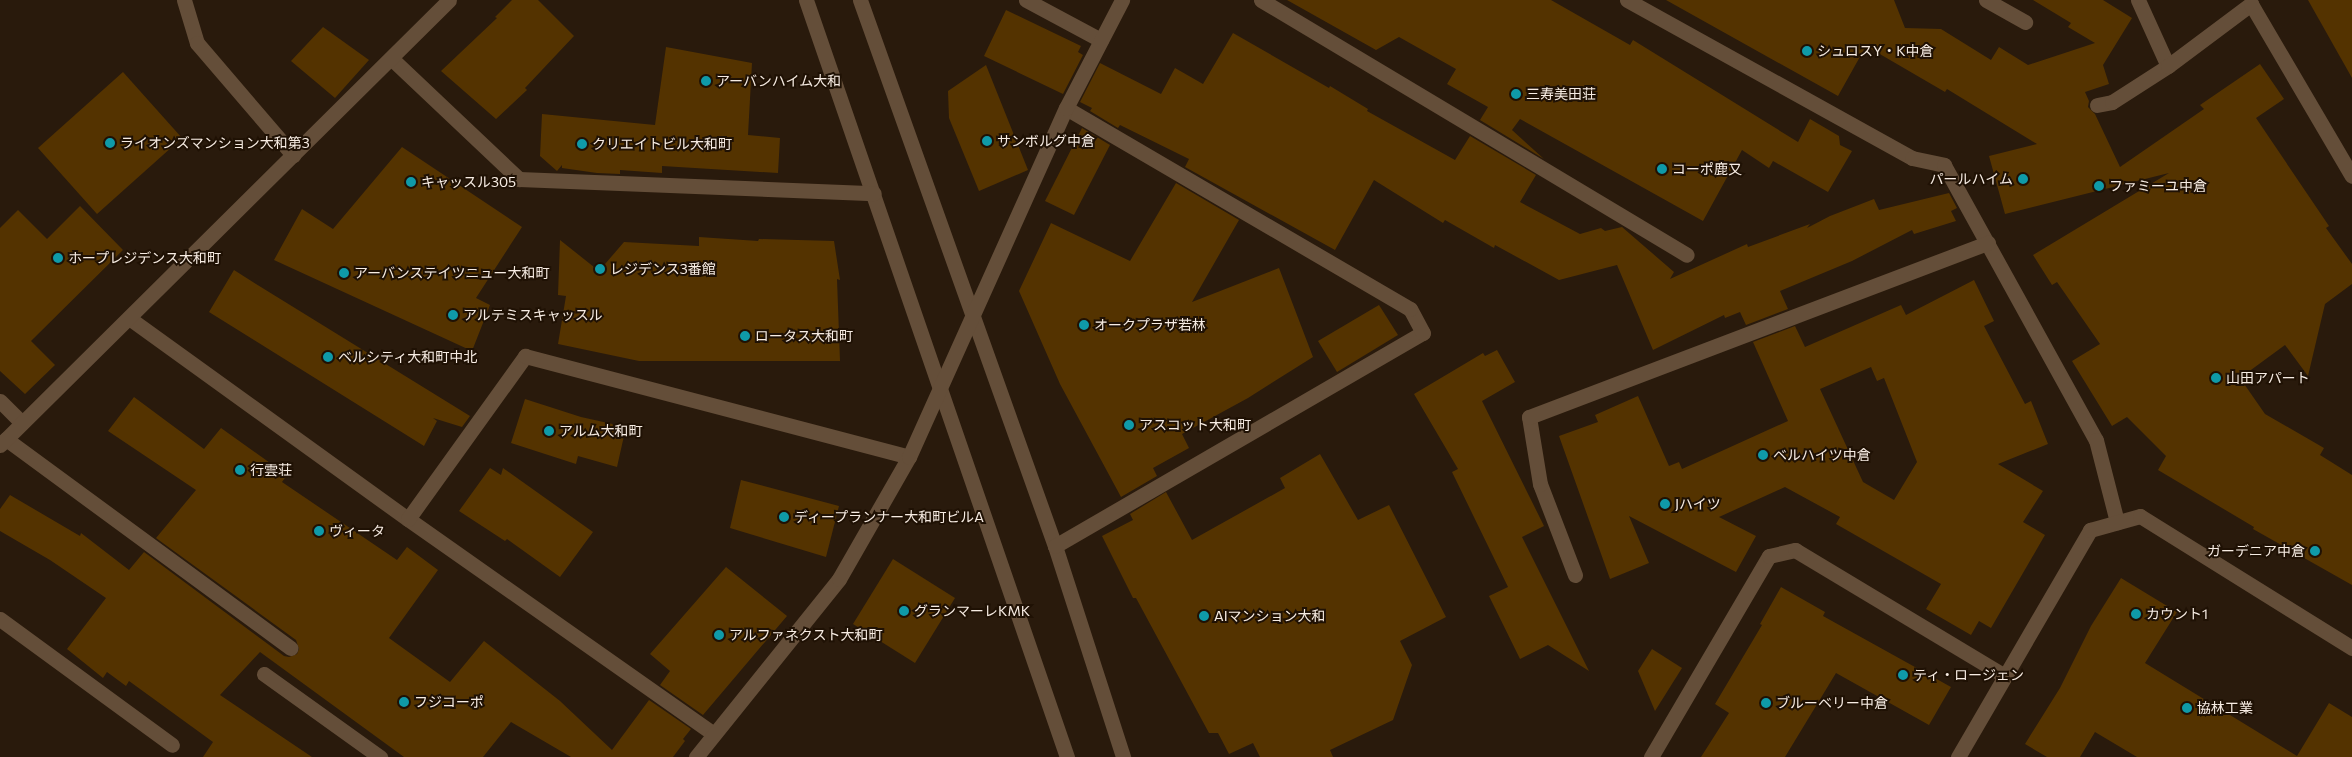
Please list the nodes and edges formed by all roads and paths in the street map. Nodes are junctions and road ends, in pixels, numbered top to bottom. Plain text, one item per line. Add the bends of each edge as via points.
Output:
1 (184, 0) edge
2 (449, 0) edge
3 (806, 0) edge
4 (860, 0) edge
5 (1026, 0) edge
6 (1122, 0) edge
7 (1261, 0) edge
8 (1627, 0) edge
9 (1986, 0) edge
10 (2138, 0) edge
11 (2025, 22) dead end
12 (1101, 40) junction
13 (392, 59) junction
14 (2168, 66) junction
15 (2097, 105) dead end
16 (1066, 108) junction
17 (293, 155) junction
18 (2352, 176) edge
19 (874, 193) junction
20 (1988, 243) junction
21 (1687, 255) dead end
22 (129, 318) junction
23 (972, 318) junction
24 (941, 386) junction
25 (0, 401) edge
26 (22, 423) junction
27 (3, 442) edge
28 (909, 457) junction
29 (408, 518) junction
30 (2117, 522) junction
31 (1055, 546) junction
32 (1574, 575) dead end
33 (0, 619) edge
34 (290, 648) dead end
35 (2352, 648) edge
36 (264, 674) dead end
37 (2005, 676) junction
38 (714, 734) junction
39 (172, 745) dead end
40 (380, 757) edge
41 (696, 757) edge
42 (1067, 757) edge
43 (1123, 757) edge
44 (1650, 757) edge
45 (1958, 757) edge

1 - 17 street via 197,43
2 - 13 street
3 - 19 street
4 - 23 street
5 - 12 street
6 - 12 street
7 - 21 street
8 - 20 street via 1912,158 1944,166
9 - 11 street
10 - 14 street
12 - 16 street
13 - 17 street
13 - 19 street via 519,179
14 - 15 street via 2112,102
14 - 18 street via 2251,4
16 - 23 street
16 - 31 street via 1410,309 1423,333
17 - 22 street
19 - 24 street
20 - 30 street via 2096,440
20 - 32 street via 1530,417 1540,484
22 - 26 street
22 - 29 street
23 - 24 street
23 - 31 street
24 - 28 street
24 - 42 street
25 - 26 street
26 - 27 street
27 - 34 street
28 - 29 street via 525,356
28 - 38 street via 839,579
29 - 38 street
30 - 35 street via 2140,516
30 - 37 street via 2090,530
31 - 43 street
33 - 39 street
36 - 40 street
37 - 44 street via 1795,550 1769,556
37 - 45 street
38 - 41 street

